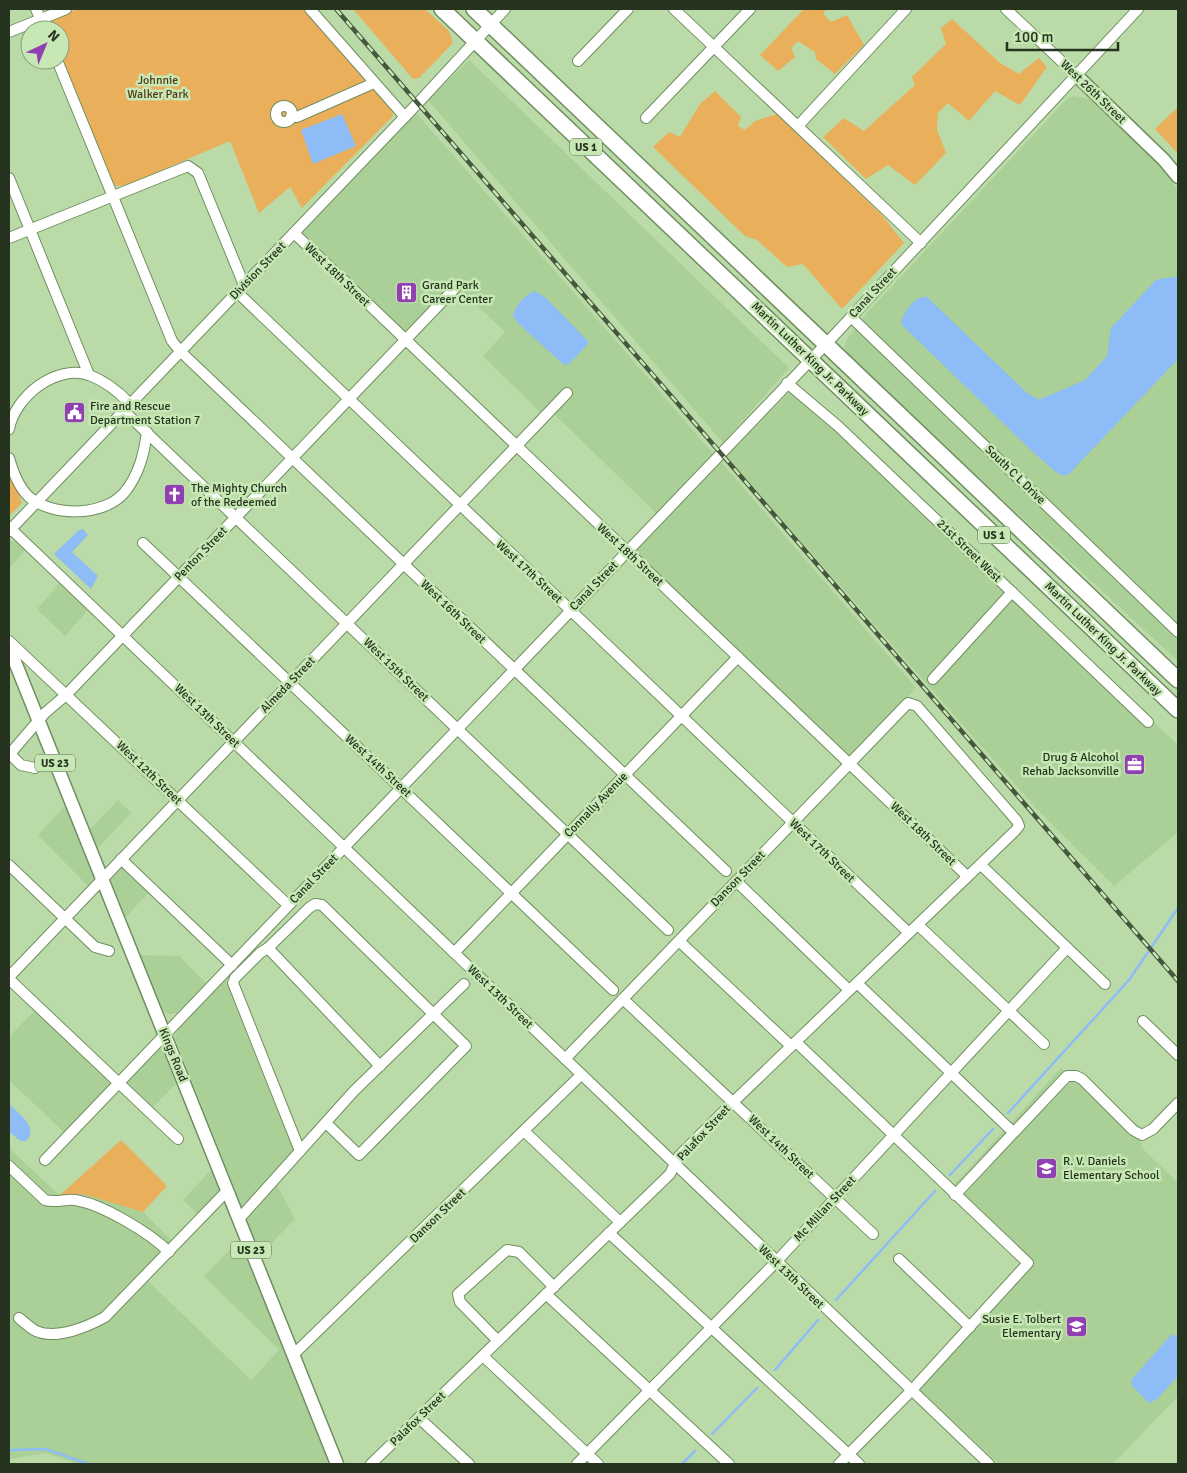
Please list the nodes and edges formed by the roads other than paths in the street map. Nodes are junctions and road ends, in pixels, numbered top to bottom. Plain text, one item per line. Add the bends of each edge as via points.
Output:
1 (36, 9) edge
2 (66, 9) edge
3 (310, 9) edge
4 (442, 9) edge
5 (474, 9) edge
6 (505, 9) edge
7 (628, 9) edge
8 (674, 9) edge
9 (750, 9) edge
10 (906, 9) edge
11 (1006, 9) edge
12 (1138, 9) edge
13 (40, 19) junction
14 (490, 25) junction
15 (9, 32) edge
16 (475, 41) junction
17 (714, 47) junction
18 (578, 61) dead end
19 (61, 70) edge
20 (1076, 75) junction
21 (374, 83) junction
22 (291, 116) dead end
23 (405, 117) junction
24 (646, 118) dead end
25 (798, 126) junction
26 (9, 178) edge
27 (1178, 178) edge
28 (112, 195) junction
29 (29, 229) junction
30 (294, 233) junction
31 (9, 238) edge
32 (921, 243) junction
33 (244, 284) junction
34 (456, 287) dead end
35 (237, 292) junction
36 (851, 317) junction
37 (405, 341) junction
38 (826, 344) junction
39 (180, 351) junction
40 (810, 360) junction
41 (89, 375) junction
42 (787, 383) junction
43 (566, 393) dead end
44 (349, 399) junction
45 (12, 406) edge
46 (127, 407) junction
47 (9, 429) edge
48 (146, 432) junction
49 (516, 446) junction
50 (9, 458) edge
51 (292, 458) junction
52 (36, 502) junction
53 (460, 506) junction
54 (236, 518) junction
55 (10, 530) edge
56 (143, 543) dead end
57 (627, 552) junction
58 (403, 564) junction
59 (179, 576) junction
60 (1012, 592) junction
61 (570, 611) junction
62 (347, 624) junction
63 (1178, 632) edge
64 (123, 636) junction
65 (9, 641) edge
66 (9, 646) edge
67 (738, 657) junction
68 (514, 670) junction
69 (933, 679) dead end
70 (1178, 680) edge
71 (290, 682) junction
72 (66, 695) junction
73 (1178, 710) edge
74 (682, 716) junction
75 (39, 722) junction
76 (1148, 722) dead end
77 (457, 729) junction
78 (234, 741) junction
79 (9, 754) edge
80 (849, 763) junction
81 (35, 768) dead end
82 (625, 775) junction
83 (401, 788) junction
84 (178, 800) junction
85 (792, 822) junction
86 (1018, 826) joint
87 (568, 834) junction
88 (344, 848) junction
89 (120, 859) junction
90 (9, 865) edge
91 (980, 865) junction
92 (726, 871) dead end
93 (967, 876) junction
94 (102, 879) junction
95 (736, 881) junction
96 (512, 894) junction
97 (288, 906) junction
98 (65, 918) junction
99 (918, 925) junction
100 (668, 930) dead end
101 (909, 933) junction
102 (679, 941) junction
103 (268, 948) junction
104 (1067, 948) junction
105 (109, 951) dead end
106 (454, 953) junction
107 (232, 965) junction
108 (9, 978) edge
109 (464, 984) dead end
110 (1104, 984) dead end
111 (853, 987) junction
112 (613, 990) dead end
113 (623, 999) junction
114 (1008, 1011) junction
115 (433, 1013) junction
116 (1143, 1021) dead end
117 (165, 1035) junction
118 (794, 1044) junction
119 (1044, 1044) dead end
120 (1178, 1055) edge
121 (565, 1059) junction
122 (380, 1066) junction
123 (951, 1073) junction
124 (581, 1075) junction
125 (118, 1083) junction
126 (733, 1102) junction
127 (1178, 1103) edge
128 (1174, 1115) edge
129 (326, 1123) junction
130 (525, 1132) junction
131 (1013, 1132) junction
132 (893, 1136) junction
133 (178, 1139) dead end
134 (300, 1151) junction
135 (45, 1160) dead end
136 (675, 1164) junction
137 (9, 1166) edge
138 (228, 1192) junction
139 (955, 1195) junction
140 (836, 1198) junction
141 (239, 1219) junction
142 (620, 1222) junction
143 (609, 1233) junction
144 (873, 1234) dead end
145 (170, 1250) junction
146 (899, 1259) dead end
147 (776, 1262) junction
148 (550, 1291) junction
149 (20, 1318) dead end
150 (970, 1327) junction
151 (712, 1328) junction
152 (498, 1341) junction
153 (293, 1355) junction
154 (483, 1356) junction
155 (911, 1390) junction
156 (649, 1391) junction
157 (419, 1418) junction
158 (587, 1454) junction
159 (848, 1455) junction
160 (337, 1464) edge
161 (372, 1464) edge
162 (469, 1464) edge
163 (577, 1464) edge
164 (598, 1464) edge
165 (729, 1464) edge
166 (839, 1464) edge
167 (858, 1464) edge
168 (989, 1464) edge

1 - 13 street
2 - 13 street
3 - 21 street
4 - 16 highway, Martin Luther King Jr. Parkway / US 1
5 - 14 highway, Martin Luther King Jr. Parkway / US 1
6 - 14 street, Division Street
7 - 18 street
8 - 17 street
9 - 17 street
10 - 25 street
11 - 20 street, West 26th Street
12 - 20 street, Canal Street
13 - 15 street
14 - 16 street, Division Street
14 - 38 highway, Martin Luther King Jr. Parkway / US 1
16 - 23 street, Division Street
16 - 40 highway, Martin Luther King Jr. Parkway / US 1
17 - 24 street
17 - 25 street
19 - 28 street, West 16th Street
20 - 27 main road, West 26th Street via 1164,160
20 - 32 street, Canal Street
21 - 22 street via 296,117
21 - 23 street
23 - 30 street, Division Street
25 - 32 street
26 - 29 street
28 - 29 street
28 - 33 street via 184,166 192,167 198,173
28 - 39 street, West 16th Street via 172,341
29 - 31 street
29 - 41 street
30 - 33 street, Division Street
30 - 37 street, West 18th Street
32 - 36 street, Canal Street
33 - 35 street, Division Street
34 - 37 street, Penton Street
35 - 39 street, Division Street
35 - 44 street, West 17th Street
36 - 38 street, Canal Street
36 - 63 street, South C L Drive
37 - 44 street, Penton Street
37 - 49 street, West 18th Street
38 - 40 street, Canal Street
38 - 70 highway, Martin Luther King Jr. Parkway / US 1
39 - 46 street, Division Street
39 - 51 street, West 16th Street
40 - 42 street, Canal Street
40 - 73 highway, Martin Luther King Jr. Parkway / US 1
41 - 45 street via 74,374 49,380
41 - 46 street, West 15th Street via 112,388
42 - 57 street, Canal Street
42 - 60 street, 21st Street West via 838,426
43 - 49 street, Almeda Street
44 - 51 street, Penton Street
44 - 53 street, West 17th Street
45 - 47 street
46 - 48 street, West 15th Street
46 - 52 street, Division Street
48 - 52 street via 138,470 125,492 113,502 100,508 65,510
48 - 54 street, West 15th Street
49 - 53 street, Almeda Street
49 - 57 street, West 18th Street
50 - 52 street via 19,484
51 - 54 street, Penton Street
51 - 58 street, West 16th Street
52 - 55 street, Division Street
53 - 58 street, Almeda Street
53 - 61 street, West 17th Street
54 - 59 street, Penton Street
54 - 62 street, West 15th Street
55 - 64 street, West 13th Street
56 - 59 street, West 14th Street
57 - 61 street, Canal Street
57 - 67 street, West 18th Street
58 - 62 street, Almeda Street
58 - 68 street, West 16th Street
59 - 64 street, Penton Street
59 - 71 street, West 14th Street
60 - 69 street
60 - 76 street, 21st Street West
61 - 68 street, Canal Street
61 - 74 street, West 17th Street
62 - 71 street, Almeda Street
62 - 77 street, West 15th Street
64 - 72 street, Penton Street
64 - 78 street, West 13th Street
65 - 72 street, West 12th Street
66 - 75 main road, Kings Road / US 23
67 - 74 street, Connally Avenue
67 - 80 street, West 18th Street
68 - 77 street, Canal Street
68 - 82 street, West 16th Street
71 - 78 street, Almeda Street
71 - 83 street, West 14th Street
72 - 75 street, Penton Street
72 - 84 street, West 12th Street
74 - 82 street, Connally Avenue
74 - 85 street, West 17th Street
75 - 79 street, Penton Street
75 - 94 main road, Kings Road / US 23
77 - 83 street, Canal Street
77 - 87 street, West 15th Street
78 - 84 street, Almeda Street
78 - 88 street, West 13th Street
79 - 81 street via 21,765
80 - 85 street, Danson Street
80 - 86 street, Danson Street via 904,705 912,702
80 - 93 street, West 18th Street
82 - 87 street, Connally Avenue
82 - 92 street, West 16th Street
83 - 88 street, Canal Street
83 - 96 street, West 14th Street
84 - 89 street, Almeda Street
84 - 97 street, West 12th Street
85 - 95 street, Danson Street
85 - 101 street, West 17th Street
86 - 91 street, Palafox Street
87 - 96 street, Connally Avenue
87 - 100 street, West 15th Street
88 - 97 street, Canal Street
88 - 106 street, West 13th Street
89 - 94 street, Almeda Street
89 - 107 street
90 - 98 street
91 - 93 street, Palafox Street
91 - 104 street
93 - 99 street, Palafox Street
94 - 98 street, Almeda Street
94 - 117 main road, Kings Road / US 23
95 - 102 street, Danson Street
95 - 111 street
96 - 106 street, Connally Avenue
96 - 112 street, West 14th Street
97 - 107 street, Canal Street
98 - 105 street via 95,947
98 - 108 street, Almeda Street
99 - 101 street, Palafox Street
99 - 114 street
101 - 111 street, Palafox Street
102 - 113 street, Danson Street
102 - 118 street
103 - 115 street via 309,908 322,905
103 - 122 street
103 - 134 street via 234,978 233,983
104 - 110 street
104 - 114 street, Mc Millan Street
106 - 121 street, West 13th Street
107 - 117 street, Canal Street
108 - 125 street
109 - 115 street
111 - 118 street, Palafox Street
111 - 123 street
113 - 121 street, Danson Street
113 - 126 street, West 14th Street
114 - 119 street
114 - 123 street, Mc Millan Street
115 - 122 street
115 - 129 street via 466,1046 359,1155
116 - 120 street
117 - 125 street, Canal Street
117 - 138 main road, Kings Road / US 23
118 - 126 street, Palafox Street
118 - 132 street
121 - 124 street, West 13th Street
122 - 129 street
123 - 131 street
123 - 132 street, Mc Millan Street
124 - 130 street, Danson Street
124 - 136 street, West 13th Street
125 - 133 street
125 - 135 street, Canal Street
126 - 136 street, Palafox Street via 679,1156
126 - 140 street, West 14th Street
127 - 128 street
128 - 131 street via 1142,1135 1082,1080 1071,1075 1062,1079
129 - 134 street
130 - 142 street
130 - 153 street, Danson Street
131 - 139 street
132 - 139 street
132 - 140 street, Mc Millan Street
134 - 141 street
136 - 142 street, Palafox Street via 670,1174
136 - 147 street, West 13th Street
137 - 145 street via 45,1200 86,1203 140,1228
138 - 141 main road, Kings Road / US 23
138 - 145 street
139 - 150 street via 1028,1263
140 - 144 street, West 14th Street
140 - 147 street, Mc Millan Street
141 - 153 main road, Kings Road / US 23
142 - 143 street, Palafox Street
143 - 148 street, Palafox Street
143 - 151 street
145 - 149 street via 105,1317 94,1323 48,1334 35,1330
146 - 150 street
147 - 151 street, Mc Millan Street
147 - 155 street, West 13th Street
148 - 152 street, Palafox Street
148 - 152 street via 519,1252 507,1250 458,1294 460,1302
148 - 156 street
150 - 155 street
151 - 156 street, Mc Millan Street
151 - 159 street
152 - 154 street, Palafox Street
153 - 160 main road, Kings Road / US 23
154 - 157 street, Palafox Street
154 - 158 street
155 - 159 street
155 - 168 street, West 13th Street
156 - 158 street, Mc Millan Street
156 - 165 street
157 - 161 street, Palafox Street
157 - 162 street
158 - 163 street, Mc Millan Street
158 - 164 street
159 - 166 street
159 - 167 street

